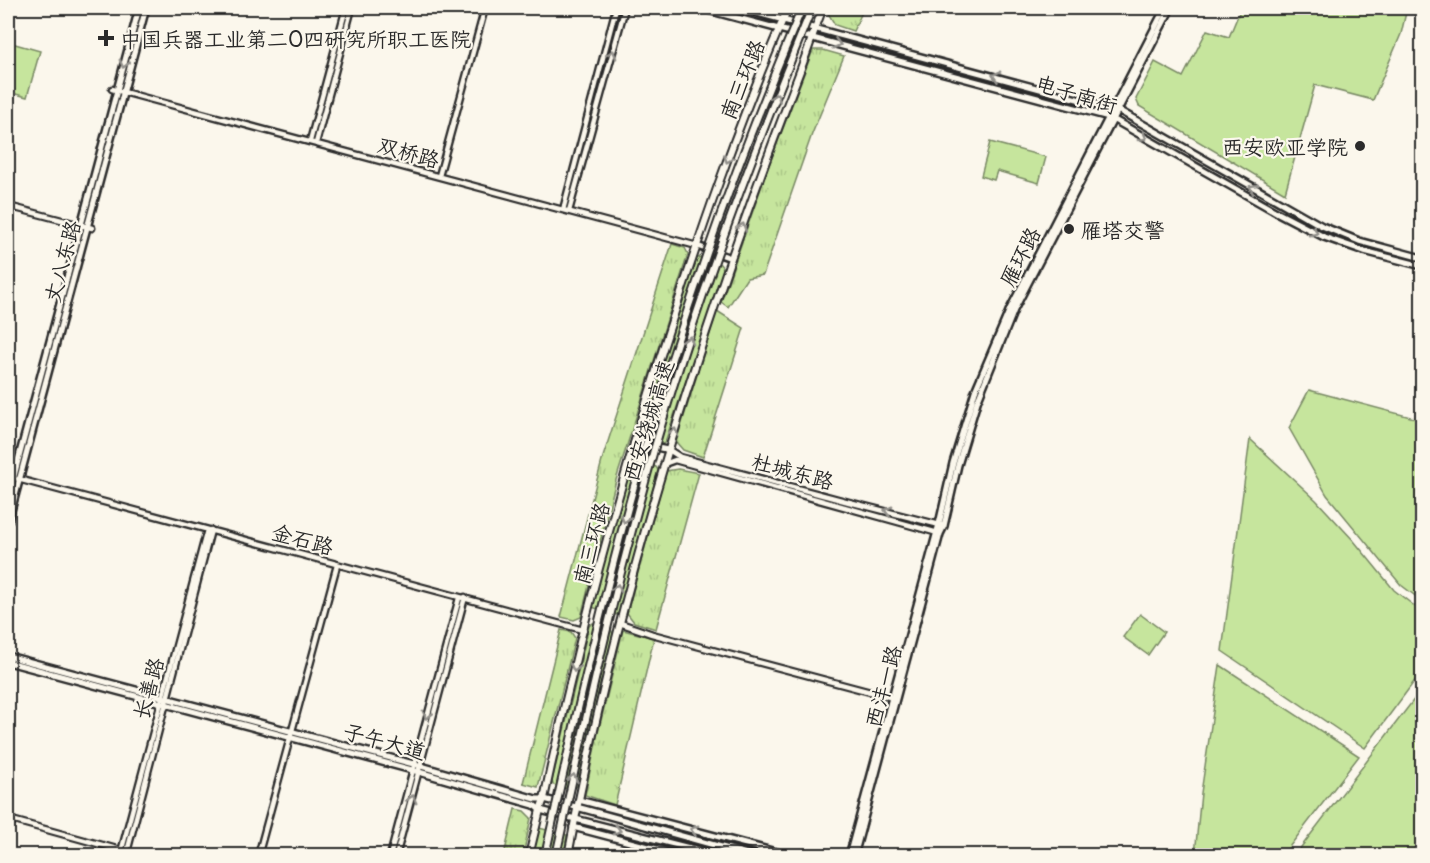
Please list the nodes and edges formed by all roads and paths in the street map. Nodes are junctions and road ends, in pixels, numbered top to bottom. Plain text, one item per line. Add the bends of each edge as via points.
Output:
1 (139, 8) edge
2 (146, 8) edge
3 (346, 8) edge
4 (352, 8) edge
5 (484, 8) edge
6 (616, 8) edge
7 (625, 8) edge
8 (700, 8) edge
9 (739, 8) edge
10 (788, 8) edge
11 (802, 8) edge
12 (812, 8) edge
13 (823, 8) edge
14 (1165, 8) edge
15 (1171, 8) edge
16 (783, 19) junction
17 (779, 28) junction
18 (815, 28) junction
19 (812, 38) junction
20 (114, 90) junction
21 (124, 93) junction
22 (1116, 109) junction
23 (1111, 118) junction
24 (313, 142) junction
25 (439, 177) junction
26 (8, 206) edge
27 (563, 210) junction
28 (569, 211) junction
29 (86, 227) junction
30 (697, 246) junction
31 (731, 258) junction
32 (1422, 258) edge
33 (1422, 266) edge
34 (634, 442) junction
35 (669, 450) junction
36 (664, 464) junction
37 (16, 478) junction
38 (8, 498) edge
39 (8, 522) edge
40 (942, 525) junction
41 (209, 530) junction
42 (938, 533) junction
43 (337, 565) junction
44 (462, 597) junction
45 (620, 623) junction
46 (584, 630) junction
47 (8, 656) edge
48 (8, 662) edge
49 (894, 699) junction
50 (164, 701) junction
51 (291, 734) junction
52 (413, 767) junction
53 (420, 769) junction
54 (544, 799) junction
55 (578, 804) junction
56 (540, 810) junction
57 (8, 819) edge
58 (574, 823) junction
59 (120, 853) edge
60 (127, 854) edge
61 (142, 855) edge
62 (258, 855) edge
63 (390, 855) edge
64 (396, 855) edge
65 (529, 855) edge
66 (545, 855) edge
67 (556, 855) edge
68 (568, 855) edge
69 (683, 855) edge
70 (721, 855) edge
71 (754, 855) edge
72 (791, 855) edge
73 (849, 855) edge
74 (854, 855) edge

1 -> 20 main road, 丈八东路
2 - 21 main road, 丈八东路
3 - 24 street
4 - 24 street
5 - 25 street
6 - 27 street
28 -> 7 street
8 - 17 main road, 电子南街
9 - 16 main road, 电子南街
10 - 16 highway, 南三环路
11 -> 66 highway, 西安绕城高速, bridge via 703,266 634,484
67 -> 12 highway, 西安绕城高速, bridge via 615,596 672,391 750,164
13 - 18 highway
14 - 22 main road, 雁环路
15 - 22 main road, 雁环路
16 - 17 highway, 南三环路
16 - 18 main road, 电子南街
17 - 19 main road, 电子南街
17 -> 30 highway, 南三环路
18 - 19 highway
22 -> 18 main road, 电子南街
19 -> 23 main road, 电子南街
31 -> 19 highway
20 - 21 street, 双桥路
20 - 29 main road, 丈八东路
21 - 24 street, 双桥路
21 - 29 main road, 丈八东路
22 - 23 main road, 雁环路
32 -> 22 main road, 电子南街 via 1359,241 1322,226
23 -> 33 main road, 电子南街 via 1324,237
23 - 40 main road, 雁环路 via 1010,309 975,391 953,463
24 - 25 street, 双桥路
25 - 27 street, 双桥路
26 - 29 street
27 - 28 street, 双桥路
28 - 30 street, 双桥路
29 - 37 main road, 丈八东路
30 - 31 main road
30 - 34 highway, 南三环路
35 -> 31 highway
34 - 35 street, 杜城东路
34 - 46 highway, 南三环路
35 - 36 highway
40 -> 35 street, 杜城东路 via 680,457
36 - 42 street, 杜城东路 via 675,460
36 - 45 highway
37 - 38 main road, 丈八东路
37 - 39 main road, 丈八东路
37 - 41 street, 金石路
40 - 42 main road, 雁环路
41 - 43 street, 金石路
41 - 50 street, 长善路
42 - 49 main road, 西沣一路
43 - 44 street, 金石路
43 - 51 street
44 - 46 street, 金石路
44 -> 52 street
44 - 53 street
45 - 49 street
45 - 55 highway
46 -> 54 highway, 南三环路
47 - 50 main road, 子午大道
48 - 50 main road, 子午大道
49 - 73 main road, 西沣一路
49 - 74 main road, 西沣一路
50 - 51 main road, 子午大道
50 - 59 street, 长善路
50 - 60 street, 长善路
51 - 52 main road, 子午大道
51 - 62 street
52 - 53 main road, 子午大道
52 - 63 street
53 - 54 main road, 子午大道
53 - 56 main road, 子午大道
64 -> 53 street
54 - 55 main road, 子午大道
54 - 56 highway, 南三环路
55 - 58 highway
55 - 71 main road, 子午大道
72 -> 55 main road
56 - 58 main road, 子午大道
56 - 65 highway, 南三环路
57 - 59 street
58 - 68 highway
58 - 69 main road
58 -> 70 main road, 子午大道
59 - 60 street
60 - 61 street

